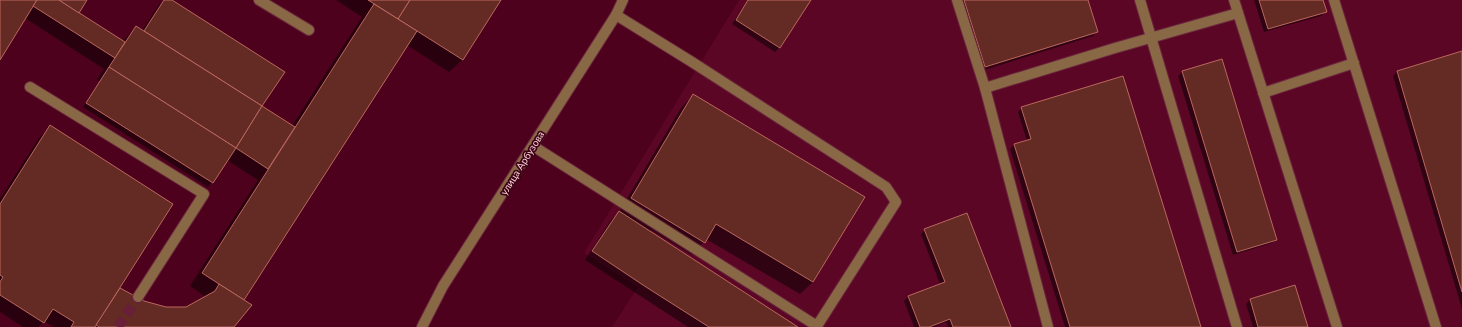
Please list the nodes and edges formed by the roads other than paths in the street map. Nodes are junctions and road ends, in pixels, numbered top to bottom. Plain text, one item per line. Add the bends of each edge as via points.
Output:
1 (259, 0) edge
2 (623, 0) edge
3 (957, 0) edge
4 (1140, 0) edge
5 (1234, 0) edge
6 (1334, 0) edge
7 (1238, 13) junction
8 (616, 15) junction
9 (309, 30) dead end
10 (1151, 38) junction
11 (1354, 63) junction
12 (30, 87) dead end
13 (985, 88) junction
14 (1263, 93) junction
15 (534, 146) junction
16 (138, 297) tunnel mouth
17 (422, 327) edge
18 (1048, 327) edge
19 (1237, 327) edge
20 (1337, 327) edge
21 (1436, 327) edge

1 - 9 street
2 - 8 street, улица Арбузова
3 - 13 street
4 - 10 street
5 - 7 street
6 - 11 street
7 - 10 street
7 - 14 street
8 - 15 street, улица Арбузова
8 - 15 street via 886,187 896,202 817,326
10 - 13 street
10 - 19 street
11 - 14 street
11 - 21 street
12 - 16 street via 204,194
13 - 18 street
14 - 20 street
15 - 17 street, улица Арбузова via 443,286

